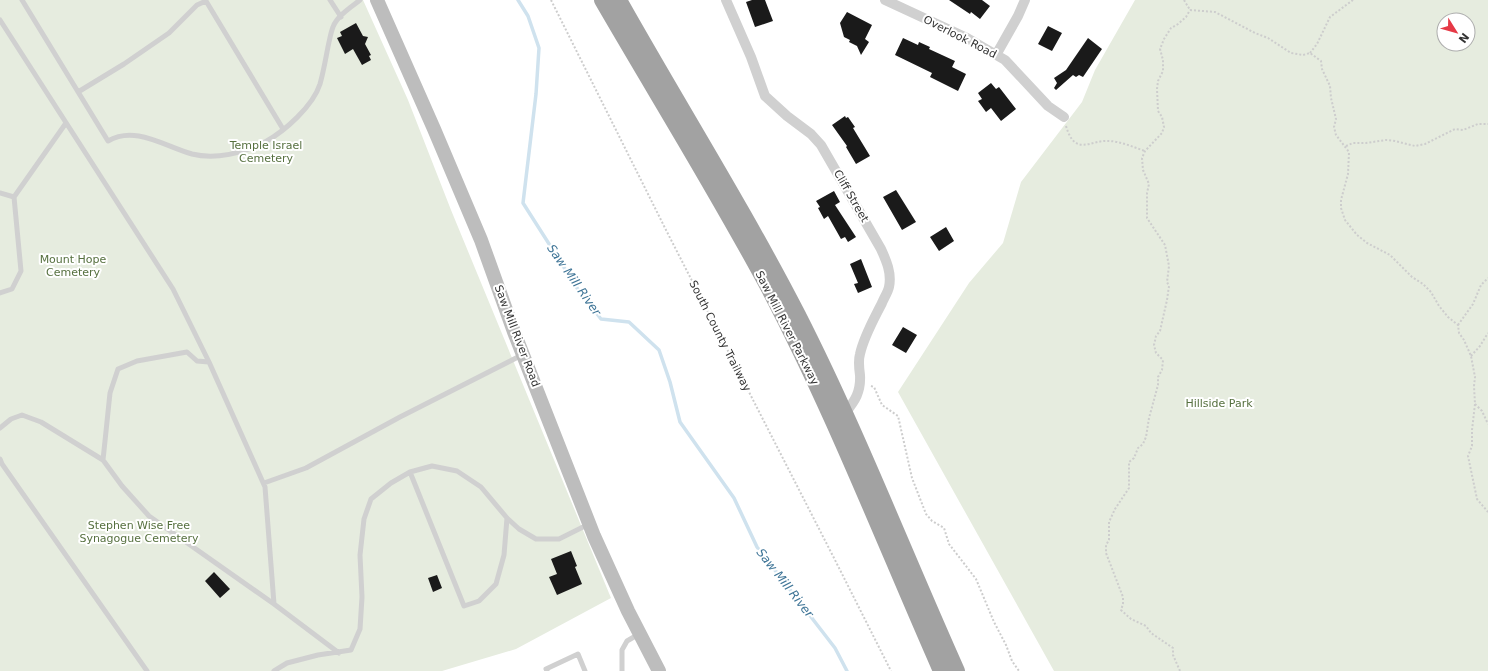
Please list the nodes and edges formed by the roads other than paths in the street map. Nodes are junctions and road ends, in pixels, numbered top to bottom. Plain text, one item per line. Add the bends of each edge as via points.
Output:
1 (24, 0) edge
2 (330, 0) edge
3 (360, 0) edge
4 (377, 0) edge
5 (602, 0) edge
6 (619, 0) edge
7 (726, 0) edge
8 (885, 0) edge
9 (1025, 0) edge
10 (206, 1) edge
11 (341, 17) junction
12 (0, 20) edge
13 (996, 55) junction
14 (78, 92) junction
15 (1064, 117) road end
16 (66, 123) junction
17 (283, 129) junction
18 (0, 193) edge
19 (14, 197) junction
20 (0, 293) edge
21 (523, 355) junction
22 (209, 362) junction
23 (845, 413) junction
24 (0, 428) edge
25 (0, 459) edge
26 (103, 460) junction
27 (410, 472) junction
28 (264, 483) junction
29 (507, 518) junction
30 (590, 524) junction
31 (274, 604) junction
32 (640, 633) junction
33 (338, 653) junction
34 (147, 671) edge
35 (274, 671) edge
36 (546, 671) edge
37 (585, 671) edge
38 (622, 671) edge
39 (659, 671) edge
40 (941, 671) edge
41 (957, 671) edge

1 - 14 lane
2 - 11 lane
3 - 11 lane
4 - 21 main road, Saw Mill River Road via 481,240
5 - 40 highway, Saw Mill River Parkway via 747,248 787,324 841,439
6 - 23 highway, Saw Mill River Parkway via 759,241 799,316
7 - 23 street, Cliff Street via 765,96 821,144 887,263 889,288 860,354 859,393
8 - 13 street, Overlook Road via 967,38
9 - 13 street
10 - 14 lane via 197,5 162,38
10 - 17 lane
11 - 17 lane via 333,27 320,84 313,99
12 - 16 lane
13 - 15 street, Overlook Road via 1005,60 1048,106
14 - 17 lane via 108,140 127,134 192,154 221,156 265,142
16 - 19 lane
16 - 22 lane via 173,289
18 - 19 lane
19 - 20 lane via 21,271 12,289
21 - 28 lane via 306,468
21 - 30 main road, Saw Mill River Road
22 - 26 lane via 197,361 187,352 137,361 118,370 110,393
22 - 28 lane
23 - 41 highway, Saw Mill River Parkway
24 - 26 lane via 11,419 22,415 41,422
25 - 34 lane
26 - 31 lane via 149,516
27 - 29 lane via 432,466 457,471 481,487
27 - 29 lane via 464,606 479,601 496,584 504,555
27 - 33 lane via 391,483 372,499 364,519 360,555 360,629 351,650
28 - 31 lane
29 - 30 lane via 536,539 558,539
30 - 32 main road, Saw Mill River Road via 621,597
31 - 33 lane
32 - 38 lane via 627,641 622,650
32 - 39 main road, Saw Mill River Road
33 - 35 lane via 287,663
36 - 37 lane via 578,654

